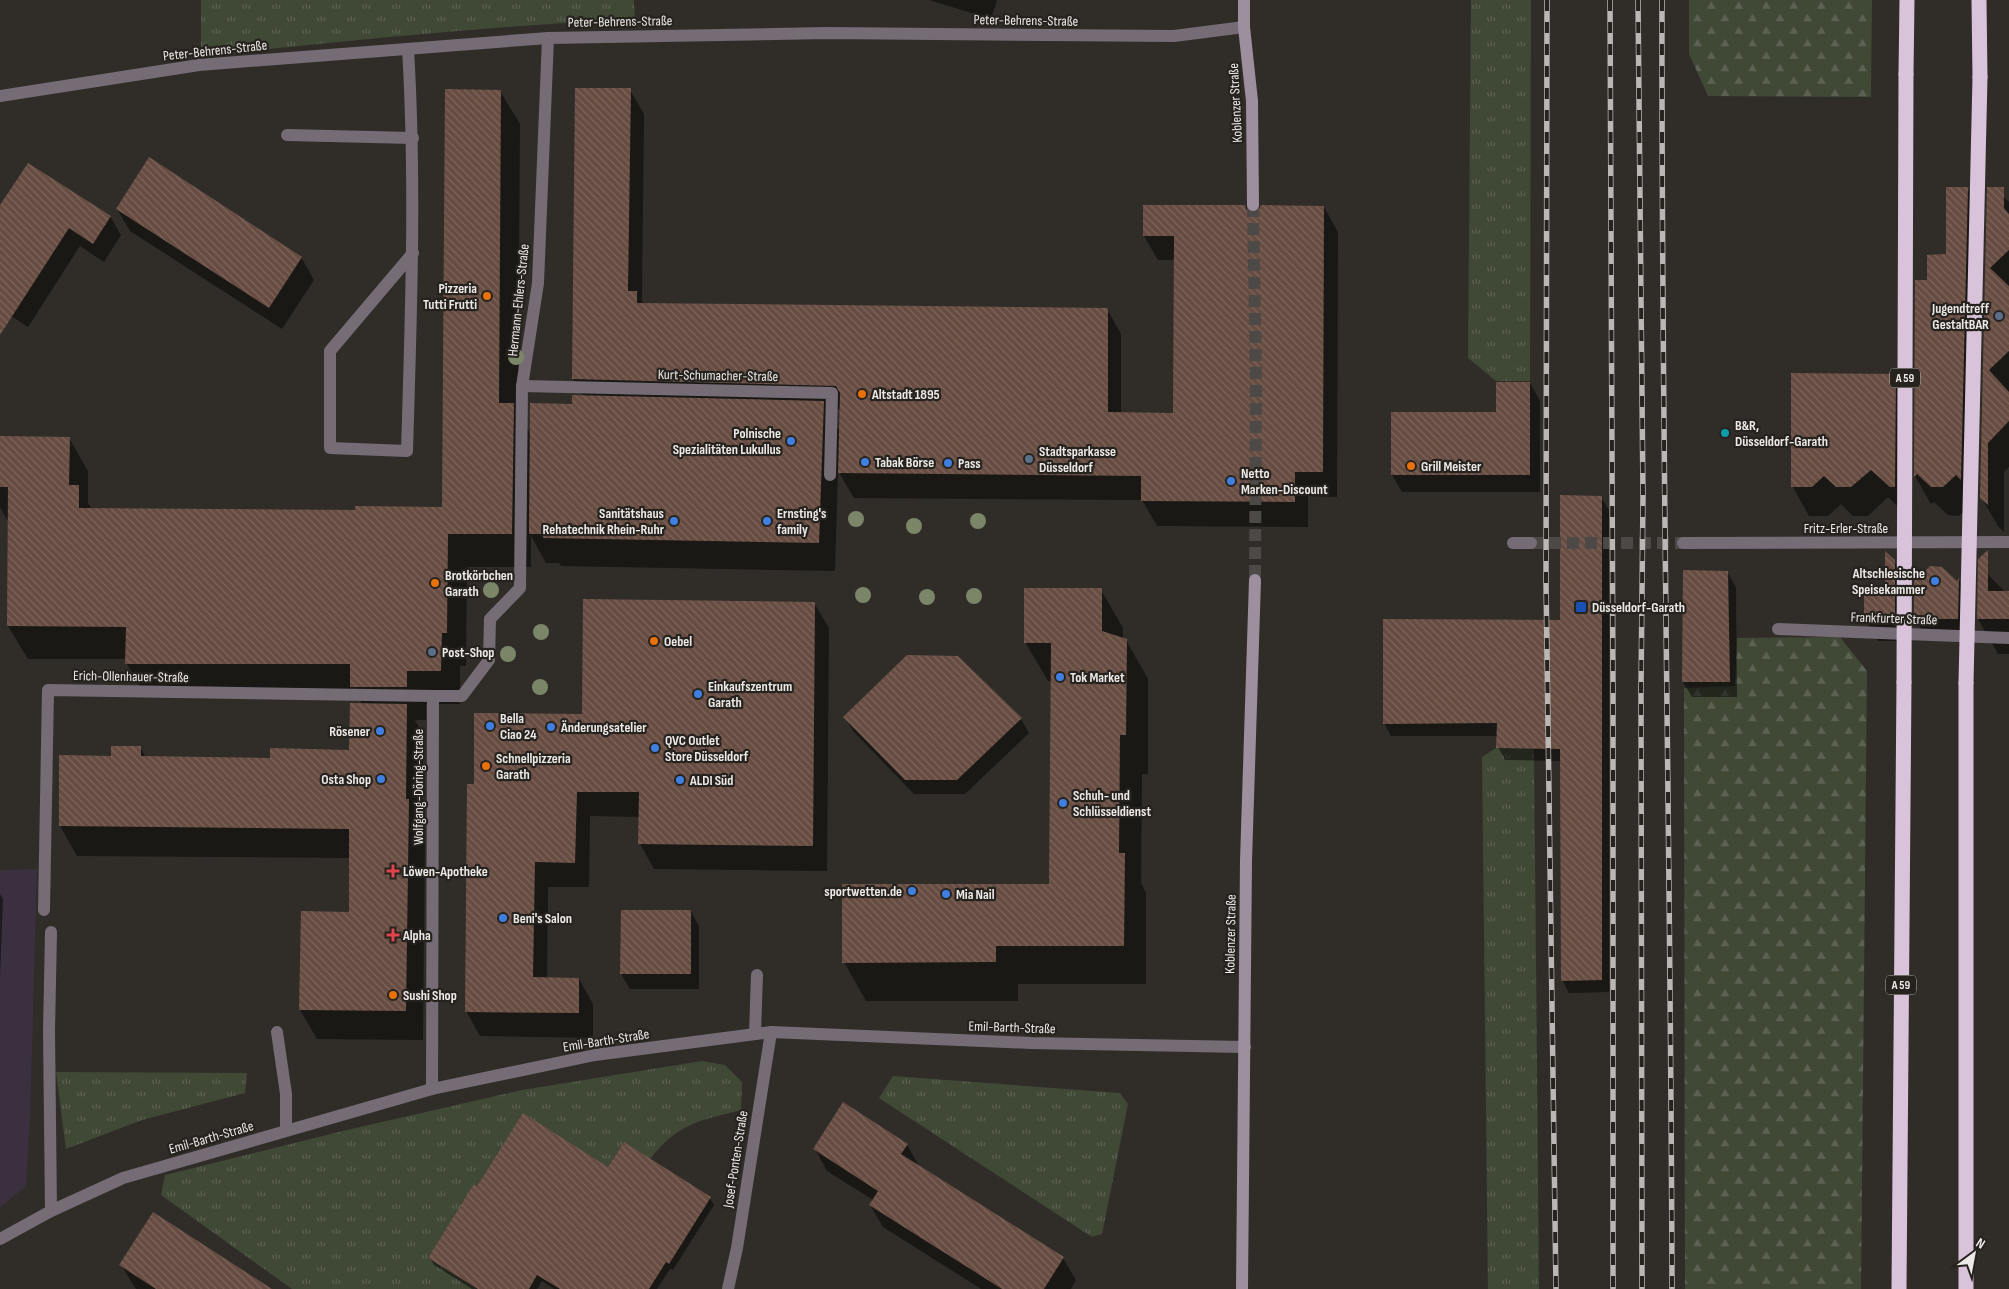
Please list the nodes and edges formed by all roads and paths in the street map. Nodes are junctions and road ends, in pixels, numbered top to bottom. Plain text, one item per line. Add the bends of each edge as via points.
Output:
1 (1244, 0) edge
2 (1906, 0) edge
3 (1980, 0) edge
4 (1244, 27) junction
5 (548, 38) junction
6 (408, 49) junction
7 (0, 96) edge
8 (287, 135) dead end
9 (413, 138) junction
10 (1253, 205) tunnel mouth
11 (413, 253) junction
12 (522, 386) junction
13 (830, 475) dead end
14 (2009, 542) edge
15 (1531, 543) tunnel mouth
16 (1683, 543) tunnel mouth
17 (1514, 544) dead end
18 (1254, 580) tunnel mouth
19 (1778, 629) dead end
20 (2009, 638) edge
21 (433, 696) junction
22 (44, 910) dead end
23 (51, 932) dead end
24 (757, 975) dead end
25 (276, 1032) dead end
26 (771, 1032) junction
27 (755, 1033) junction
28 (1244, 1047) junction
29 (432, 1089) junction
30 (286, 1130) junction
31 (51, 1211) junction
32 (0, 1239) edge
33 (728, 1289) edge
34 (1242, 1289) edge
35 (1899, 1289) edge
36 (1966, 1289) edge

1 - 4 main road, Koblenzer Straße
2 - 35 highway, A 59, bridge
3 - 36 highway, bridge via 1966,683
4 - 5 street, Peter-Behrens-Straße via 1174,36 828,33
4 - 10 main road, Koblenzer Straße via 1252,101
5 - 6 street, Peter-Behrens-Straße
5 - 12 street, Hermann-Ehlers-Straße via 538,284
6 - 7 street, Peter-Behrens-Straße via 199,65
6 - 9 street
8 - 9 street
9 - 11 street
11 - 11 street via 330,351 330,448 406,452
12 - 13 street, Kurt-Schumacher-Straße via 832,393
12 - 21 street, Hermann-Ehlers-Straße via 520,588 490,619 490,660 462,696
14 - 16 street, Fritz-Erler-Straße
15 - 17 street
18 - 28 main road, Koblenzer Straße via 1248,739
19 - 20 street, Frankfurter Straße
21 - 22 street, Erich-Ollenhauer-Straße via 48,690
21 - 29 street, Wolfgang-Döring-Straße
23 - 31 street
24 - 27 street
25 - 30 street via 286,1094
26 - 27 street, Emil-Barth-Straße
26 - 28 street, Emil-Barth-Straße via 1031,1043
26 - 33 street, Josef-Ponten-Straße
27 - 29 street, Emil-Barth-Straße via 596,1055
28 - 34 main road, Koblenzer Straße
29 - 30 street, Emil-Barth-Straße
30 - 31 street, Emil-Barth-Straße via 124,1178
31 - 32 street, Emil-Barth-Straße

